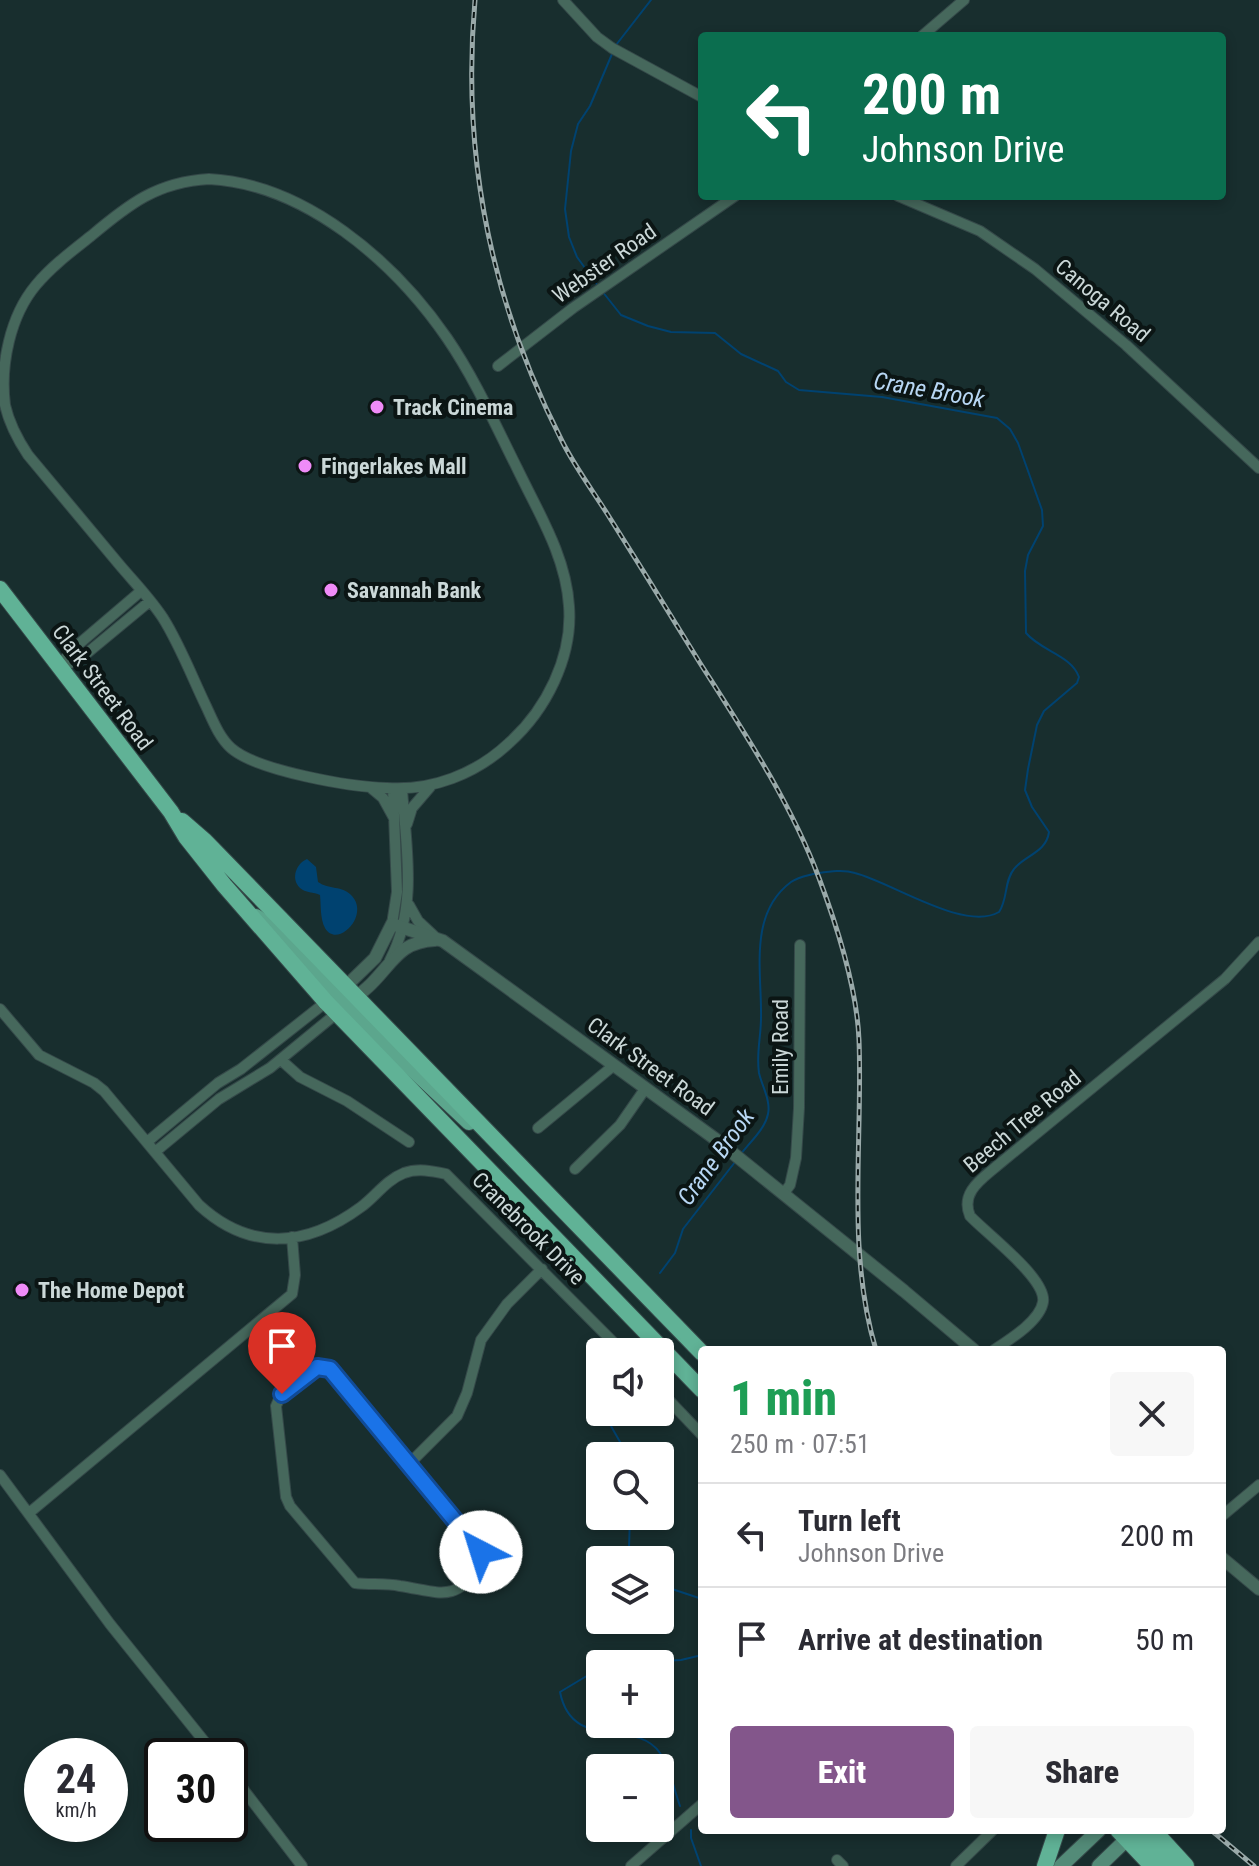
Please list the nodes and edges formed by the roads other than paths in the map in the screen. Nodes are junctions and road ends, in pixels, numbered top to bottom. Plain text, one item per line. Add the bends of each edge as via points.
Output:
1 (563, 0) edge
2 (964, 0) edge
3 (927, 32) edge
4 (698, 95) edge
5 (729, 200) edge
6 (907, 200) edge
7 (498, 366) dead end
8 (1259, 468) edge
9 (0, 589) edge
10 (141, 591) junction
11 (150, 601) junction
12 (60, 667) junction
13 (431, 786) junction
14 (371, 788) junction
15 (398, 789) junction
16 (171, 812) junction
17 (395, 821) junction
18 (405, 834) junction
19 (408, 902) junction
20 (397, 926) junction
21 (439, 939) junction
22 (1259, 942) edge
23 (800, 945) dead end
24 (389, 961) junction
25 (341, 1000) junction
26 (0, 1009) edge
27 (285, 1033) junction
28 (281, 1060) junction
29 (613, 1066) junction
30 (645, 1089) junction
31 (538, 1128) dead end
32 (147, 1142) junction
33 (409, 1142) dead end
34 (155, 1152) junction
35 (575, 1169) dead end
36 (784, 1193) junction
37 (292, 1237) junction
38 (542, 1269) junction
39 (609, 1338) edge
40 (969, 1346) edge
41 (999, 1346) edge
42 (698, 1349) edge
43 (698, 1386) edge
44 (674, 1406) edge
45 (698, 1431) edge
46 (409, 1464) junction
47 (0, 1475) edge
48 (1259, 1485) edge
49 (29, 1513) junction
50 (1226, 1513) edge
51 (1226, 1561) edge
52 (1259, 1589) edge
53 (202, 1738) edge
54 (248, 1796) edge
55 (698, 1807) edge
56 (989, 1834) edge
57 (1056, 1834) edge
58 (1095, 1834) edge
59 (1124, 1834) edge
60 (1128, 1834) edge
61 (1129, 1834) edge
62 (1157, 1834) edge
63 (302, 1866) edge
64 (631, 1866) edge
65 (956, 1866) edge
66 (1045, 1866) edge
67 (1061, 1866) edge
68 (1099, 1866) edge
69 (1152, 1866) edge
70 (1169, 1866) edge
71 (1186, 1866) edge

1 - 4 street via 597,37
2 - 3 street
5 - 7 street, Webster Road
6 - 8 street, Canoga Road via 980,231 1035,269
9 - 12 highway, Clark Street Road
10 - 11 street
10 - 12 street via 73,649
10 - 13 street via 20,441 6,408 8,341 20,309 44,276 140,197 198,179 255,185 294,202 360,246 434,321 481,396 561,565 569,608 567,634 541,707 495,756
11 - 12 street via 80,659
11 - 14 street via 169,628 216,728 233,750 268,767
12 - 16 highway, Clark Street Road
13 - 15 street
13 - 18 street via 412,808
14 - 15 street
14 - 17 street
15 - 17 street
15 - 18 street
16 - 25 highway, Clark Street Road via 205,841
16 - 25 highway, Clark Street Road via 245,909
17 - 20 street
18 - 19 street
19 - 20 street
19 - 21 street via 418,921
20 - 21 street, Clark Street Road
20 - 24 street
20 - 25 street
21 - 24 street via 415,943
21 - 29 street, Clark Street Road
22 - 41 street, Beech Tree Road via 1225,979 970,1192 970,1216 1036,1279 1043,1295 1037,1315
23 - 36 street, Emily Road via 796,1158
24 - 25 street via 372,983
25 - 27 street
25 - 28 street
25 - 42 highway via 510,1155
25 - 43 highway, Clark Street Road
26 - 32 street, Cranebrook Drive via 39,1055 104,1091
27 - 28 street via 278,1046
27 - 32 street
28 - 33 street via 300,1077
28 - 34 street via 219,1099
29 - 30 street, Clark Street Road
29 - 31 street
30 - 35 street via 620,1125
30 - 36 street, Clark Street Road
32 - 34 street, Cranebrook Drive
34 - 37 street, Cranebrook Drive via 212,1216 247,1236
36 - 40 street, Clark Street Road
37 - 38 street, Cranebrook Drive via 328,1227 400,1175 424,1170 446,1174
37 - 49 street via 292,1294
38 - 39 street, Cranebrook Drive
38 - 46 street via 499,1315 476,1352 457,1416
44 - 45 street
46 - 46 street via 486,1559 478,1573 449,1593 351,1580 288,1501 278,1399 309,1372 325,1366
47 - 49 street
48 - 50 street
49 - 53 street
51 - 52 street
54 - 63 street
55 - 64 street
56 - 65 street
57 - 66 highway
58 - 67 main road
59 - 68 main road
60 - 69 highway
61 - 70 highway
62 - 71 highway

